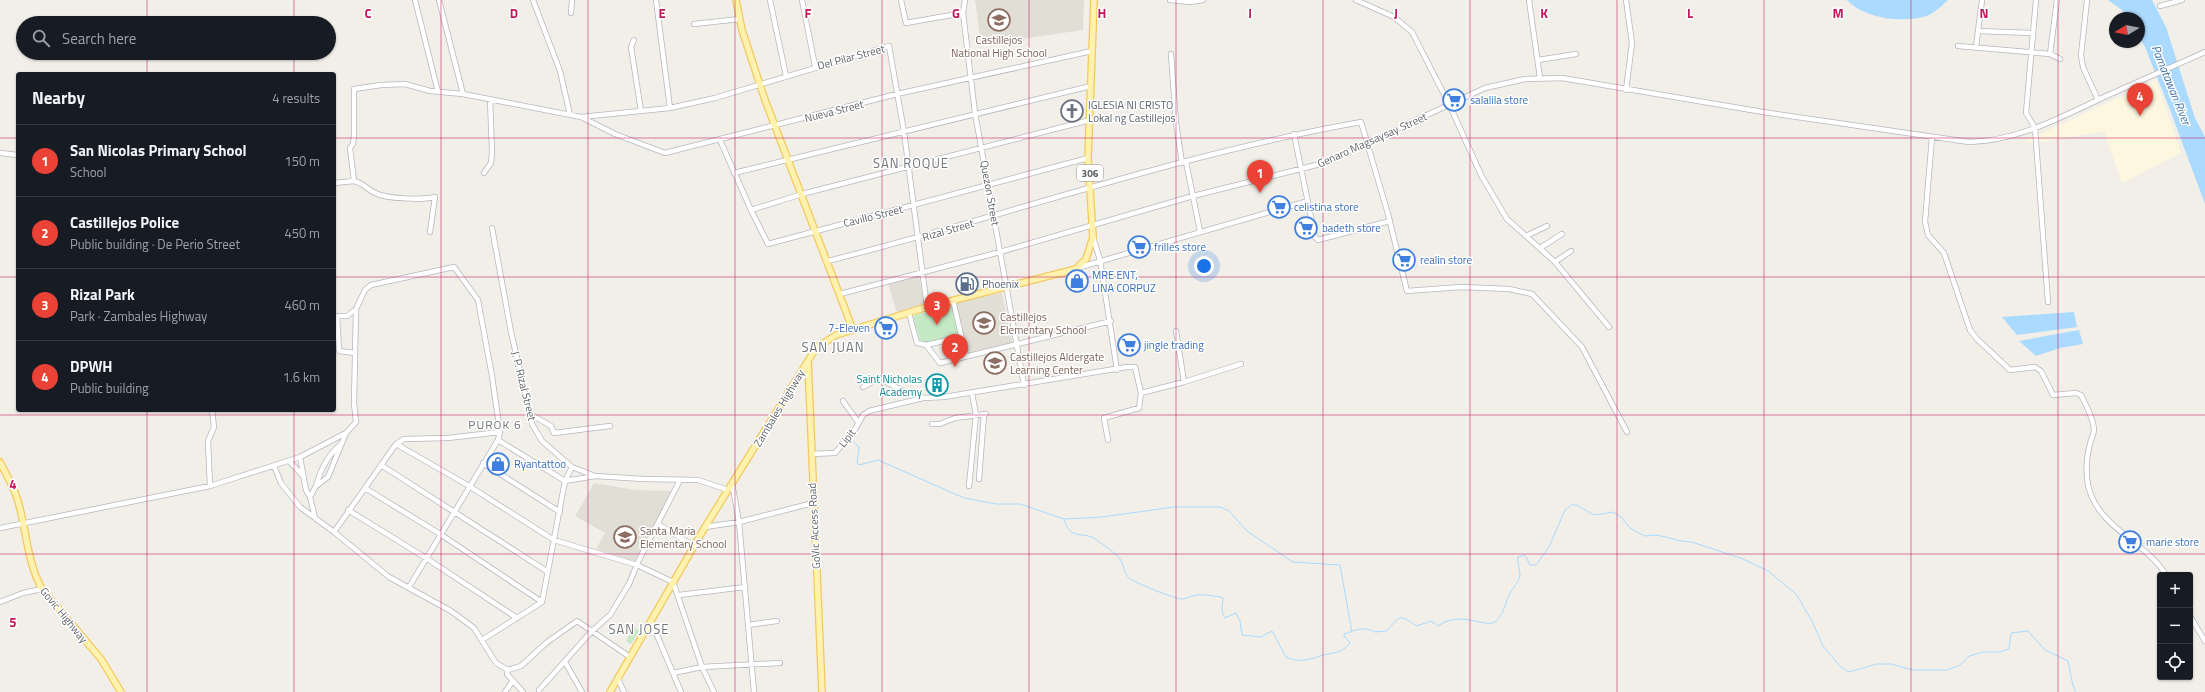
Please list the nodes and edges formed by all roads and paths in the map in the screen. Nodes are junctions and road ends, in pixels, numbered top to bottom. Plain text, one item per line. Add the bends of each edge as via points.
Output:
1 (415, 0) edge
2 (439, 0) edge
3 (533, 0) edge
4 (572, 0) edge
5 (656, 0) edge
6 (736, 0) edge
7 (770, 0) edge
8 (802, 0) edge
9 (901, 0) edge
10 (965, 0) edge
11 (1094, 0) edge
12 (1170, 0) edge
13 (1203, 0) edge
14 (1356, 0) edge
15 (1529, 0) edge
16 (1626, 0) edge
17 (1982, 0) edge
18 (2036, 0) edge
19 (2057, 0) edge
20 (2087, 0) edge
21 (2182, 0) edge
22 (1364, 2) edge
23 (2160, 6) dead end
24 (571, 13) dead end
25 (963, 13) junction
26 (740, 19) junction
27 (694, 24) dead end
28 (1978, 31) junction
29 (2032, 33) junction
30 (634, 40) dead end
31 (1958, 46) dead end
32 (1976, 47) junction
33 (1092, 51) junction
34 (2205, 52) edge
35 (2031, 53) junction
36 (1171, 54) dead end
37 (1576, 54) dead end
38 (2050, 54) junction
39 (2060, 59) dead end
40 (1538, 60) junction
41 (815, 66) junction
42 (786, 76) junction
43 (1540, 78) junction
44 (971, 79) junction
45 (760, 83) junction
46 (1091, 86) junction
47 (1626, 90) junction
48 (438, 92) junction
49 (463, 94) junction
50 (898, 94) junction
51 (490, 99) junction
52 (2098, 100) junction
53 (1450, 106) junction
54 (670, 108) junction
55 (642, 111) junction
56 (975, 113) junction
57 (570, 115) junction
58 (581, 117) junction
59 (1090, 120) junction
60 (775, 126) junction
61 (2035, 128) junction
62 (904, 132) junction
63 (1294, 134) junction
64 (1932, 137) junction
65 (720, 140) junction
66 (1368, 144) junction
67 (982, 148) junction
68 (0, 152) edge
69 (16, 155) edge
70 (1088, 158) junction
71 (788, 160) junction
72 (1184, 163) junction
73 (908, 168) junction
74 (1300, 169) junction
75 (734, 173) junction
76 (484, 174) dead end
77 (354, 181) junction
78 (336, 183) edge
79 (988, 186) junction
80 (1091, 188) junction
81 (802, 194) junction
82 (1193, 196) junction
83 (1308, 201) junction
84 (913, 206) junction
85 (751, 210) junction
86 (994, 217) junction
87 (1390, 221) junction
88 (1094, 226) junction
89 (1547, 226) dead end
90 (492, 228) dead end
91 (816, 231) junction
92 (1200, 231) junction
93 (430, 232) dead end
94 (1562, 234) dead end
95 (1526, 236) junction
96 (1093, 237) junction
97 (917, 239) junction
98 (1540, 248) junction
99 (1571, 250) dead end
100 (1000, 252) junction
101 (1100, 260) junction
102 (828, 261) junction
103 (1555, 262) junction
104 (1076, 269) junction
105 (922, 273) junction
106 (1007, 287) junction
107 (840, 294) junction
108 (953, 300) junction
109 (2048, 302) dead end
110 (926, 307) junction
111 (356, 309) junction
112 (909, 313) junction
113 (1111, 321) junction
114 (1609, 327) dead end
115 (853, 330) junction
116 (1176, 331) dead end
117 (961, 337) junction
118 (926, 345) junction
119 (1017, 345) junction
120 (355, 353) junction
121 (966, 357) junction
122 (808, 360) junction
123 (1241, 364) dead end
124 (1117, 370) junction
125 (1184, 382) junction
126 (1024, 385) junction
127 (862, 387) dead end
128 (972, 393) junction
129 (1142, 393) junction
130 (923, 398) junction
131 (843, 401) dead end
132 (212, 412) edge
133 (530, 414) junction
134 (976, 415) junction
135 (858, 422) junction
136 (932, 424) dead end
137 (610, 426) dead end
138 (500, 432) junction
139 (1627, 432) dead end
140 (346, 433) junction
141 (498, 440) junction
142 (1108, 440) dead end
143 (342, 443) junction
144 (396, 444) junction
145 (811, 454) junction
146 (300, 457) junction
147 (288, 461) junction
148 (0, 462) edge
149 (483, 463) junction
150 (381, 465) junction
151 (274, 466) junction
152 (572, 467) junction
153 (595, 476) junction
154 (303, 477) junction
155 (979, 479) dead end
156 (565, 480) junction
157 (680, 480) junction
158 (732, 483) junction
159 (210, 486) junction
160 (316, 486) junction
161 (469, 486) junction
162 (969, 486) dead end
163 (365, 488) junction
164 (728, 490) junction
165 (310, 497) junction
166 (813, 503) junction
167 (348, 510) junction
168 (454, 511) junction
169 (560, 512) junction
170 (315, 518) junction
171 (739, 522) junction
172 (658, 524) junction
173 (23, 525) junction
174 (706, 527) junction
175 (0, 528) edge
176 (334, 532) junction
177 (440, 534) junction
178 (554, 540) junction
179 (694, 546) junction
180 (426, 558) junction
181 (637, 565) junction
182 (548, 572) junction
183 (2164, 572) edge
184 (673, 582) junction
185 (409, 587) junction
186 (745, 587) junction
187 (42, 590) junction
188 (679, 595) junction
189 (0, 602) edge
190 (542, 602) junction
191 (517, 618) junction
192 (651, 621) junction
193 (777, 621) dead end
194 (2193, 621) edge
195 (748, 625) junction
196 (591, 632) junction
197 (482, 640) junction
198 (2205, 641) edge
199 (630, 657) junction
200 (565, 662) junction
201 (780, 663) dead end
202 (752, 664) junction
203 (702, 667) junction
204 (508, 670) junction
205 (673, 673) junction
206 (618, 679) junction
207 (512, 682) junction
208 (538, 690) dead end
209 (122, 692) edge
210 (505, 692) edge
211 (523, 692) edge
212 (582, 692) edge
213 (610, 692) edge
214 (624, 692) edge
215 (681, 692) edge
216 (714, 692) edge
217 (754, 692) edge
218 (822, 692) edge

1 - 48 street
2 - 49 street
3 - 57 street via 560,71
4 - 24 street
5 - 54 street
6 - 26 main road
7 - 42 street
8 - 41 street
9 - 25 street via 906,23
10 - 25 street, Quezon Street
11 - 33 main road, 306
12 - 13 street
14 - 22 street
15 - 40 street
16 - 47 street via 1632,43
17 - 28 street
18 - 29 street
19 - 38 street
20 - 52 street via 2081,55 2083,67
21 - 23 street
22 - 53 street via 1394,17 1412,32
25 - 44 street, Quezon Street
26 - 27 street
26 - 45 main road
28 - 29 street
28 - 32 street
29 - 35 street
30 - 55 street via 631,47
31 - 32 street
32 - 35 street
33 - 44 street, Nueva Street
33 - 46 main road, 306
34 - 52 street, Genaro Magsaysay Street
35 - 38 street
35 - 61 street via 2026,113
36 - 72 street via 1176,123
37 - 40 street
38 - 39 street
40 - 43 street
41 - 42 street, Del Pilar Street
41 - 50 street, Del Pilar Street via 889,46
42 - 45 street, Del Pilar Street
43 - 47 street, Genaro Magsaysay Street via 1562,78
43 - 53 street, Genaro Magsaysay Street via 1485,88
44 - 50 street, Nueva Street
44 - 56 street, Quezon Street
45 - 54 street, Del Pilar Street via 715,98
45 - 60 main road
46 - 56 street
46 - 59 main road, 306
47 - 64 street, Genaro Magsaysay Street
48 - 49 street
48 - 77 street via 406,84 354,88 354,136 350,148
49 - 51 street
50 - 60 street, Nueva Street
50 - 62 street, Del Pilar Street
51 - 57 street
51 - 76 street via 492,152 491,163
52 - 61 street, Genaro Magsaysay Street
53 - 66 street, Genaro Magsaysay Street
53 - 95 street via 1482,177 1507,219
54 - 55 street, Del Pilar Street
55 - 58 street, Del Pilar Street
56 - 62 street
56 - 67 street, Quezon Street
57 - 58 street
58 - 65 street, Nueva Street via 615,134 665,153
59 - 67 street
59 - 70 main road, 306
60 - 65 street, Nueva Street
60 - 71 main road
61 - 64 street, Genaro Magsaysay Street via 2005,138 1980,142
61 - 109 street
62 - 71 street
62 - 73 street, Del Pilar Street
63 - 66 street, Rizal Street via 1361,122
63 - 72 street, Rizal Street
63 - 74 street
64 - 183 street via 1925,222 1928,235 1944,253 1970,330 2010,370 2035,367 2040,371 2053,395 2081,395 2094,432 2089,444 2086,475 2090,493 2100,513 2148,554
65 - 75 street, Cavillo Street
66 - 74 street, Genaro Magsaysay Street via 1324,163
66 - 87 street
67 - 73 street
67 - 79 street, Quezon Street
68 - 69 street
70 - 79 street, Cavillo Street
70 - 80 main road, 306
71 - 75 street
71 - 81 main road
72 - 80 street, Rizal Street
72 - 82 street
73 - 81 street
73 - 84 street, Del Pilar Street
74 - 82 street, Genaro Magsaysay Street
74 - 83 street
75 - 85 street, Cavillo Street
77 - 78 street
77 - 93 street via 362,183 376,194 413,199 435,197
79 - 84 street, Cavillo Street
79 - 86 street, Quezon Street
80 - 86 street, Rizal Street
80 - 88 main road, 306
81 - 85 street
81 - 91 main road
82 - 88 street, Genaro Magsaysay Street
82 - 92 street
83 - 87 street via 1315,237 1318,240
83 - 92 street
84 - 91 street, Cavillo Street
84 - 97 street, Del Pilar Street
85 - 91 street, Cavillo Street via 768,244
86 - 97 street, Rizal Street
86 - 100 street, Quezon Street
87 - 139 street via 1407,291 1461,287 1508,289 1532,294 1582,347
88 - 96 main road, 306
88 - 100 street, Genaro Magsaysay Street
89 - 95 street
90 - 133 street, J. P. Rizal Street via 511,332
91 - 102 main road
92 - 101 street
94 - 98 street
95 - 98 street
96 - 101 street
96 - 104 main road, 306 via 1086,259
97 - 102 street, Rizal Street
97 - 105 street, Del Pilar Street
98 - 103 street
99 - 103 street
100 - 105 street, Genaro Magsaysay Street
100 - 106 street, Quezon Street
101 - 104 street
101 - 113 street
102 - 107 main road
103 - 114 street
104 - 106 main road, Zambales Highway
105 - 107 street, Genaro Magsaysay Street
105 - 110 street, Del Pilar Street
106 - 108 main road, Zambales Highway
106 - 119 street, Quezon Street
107 - 115 main road
108 - 110 main road, Zambales Highway
108 - 117 street
110 - 112 main road, Zambales Highway
111 - 120 street
111 - 120 street via 347,316 338,316 339,351
111 - 138 street via 365,290 371,285 454,267 478,300
112 - 115 main road, Zambales Highway
112 - 118 street via 917,343
113 - 119 street
113 - 124 street
115 - 122 main road, Zambales Highway via 826,340 816,348
116 - 125 street
117 - 118 street
117 - 121 street
118 - 121 street via 940,363
119 - 121 street
119 - 126 street, Quezon Street
120 - 140 street via 356,422
122 - 145 main road, GoVic Access Road
122 - 158 main road, Zambales Highway
123 - 125 street
124 - 126 street
124 - 129 street via 1135,367
125 - 129 street
126 - 128 street
127 - 130 street via 879,378 907,393
128 - 130 street
128 - 134 street
129 - 142 street via 1140,408 1104,418
130 - 135 street via 869,411
131 - 135 street
132 - 159 street via 214,427 208,441
133 - 137 street via 550,426 554,433
133 - 152 street, J. P. Rizal Street via 532,424 542,441
134 - 136 street
134 - 155 street via 986,414
134 - 162 street
135 - 145 street, Lipit via 854,431 835,453
138 - 141 street
138 - 144 street via 448,438 404,439
140 - 143 street
140 - 146 street
141 - 149 street
141 - 156 street
143 - 160 street via 327,458
143 - 160 street via 328,477
144 - 150 street
144 - 161 street
145 - 166 main road, GoVic Access Road
146 - 147 street
146 - 154 street
147 - 151 street
147 - 154 street
148 - 173 main road, Govic Highway via 17,498
149 - 161 street
149 - 169 street
150 - 163 street
150 - 168 street
151 - 159 street
151 - 170 street via 281,484 300,507
152 - 153 street, J. P. Rizal Street
152 - 156 street
153 - 156 street
153 - 157 street, J. P. Rizal Street
154 - 165 street
156 - 169 street
157 - 164 street, J. P. Rizal Street via 698,480
157 - 172 street
158 - 164 main road, Zambales Highway
158 - 171 street
159 - 173 street
160 - 165 street
161 - 168 street
161 - 178 street
163 - 167 street
163 - 177 street
164 - 174 main road, Zambales Highway
165 - 170 street
166 - 171 street
166 - 218 main road, GoVic Access Road
167 - 176 street
167 - 180 street
168 - 177 street
168 - 182 street
169 - 178 street
170 - 176 street
171 - 174 street
171 - 186 street
172 - 179 street
172 - 181 street
173 - 175 street
173 - 187 main road, Govic Highway via 31,564
174 - 179 main road, Zambales Highway
176 - 185 street via 389,577
177 - 180 street
177 - 190 street
178 - 181 street
178 - 182 street
179 - 184 main road, Zambales Highway
180 - 185 street
180 - 191 street
181 - 184 street
181 - 196 street via 610,615
182 - 190 street
184 - 188 street
184 - 192 main road, Zambales Highway
185 - 197 street via 451,610 474,628
186 - 188 street
186 - 195 street
187 - 189 street via 23,593
187 - 209 main road, Govic Highway via 101,659
188 - 203 street
190 - 191 street
191 - 197 street
192 - 199 main road, Zambales Highway
192 - 205 street
193 - 195 street
194 - 198 street
195 - 202 street
196 - 199 street
196 - 200 street
196 - 204 street via 577,621 522,666
197 - 204 street via 496,663
199 - 206 main road, Zambales Highway
200 - 208 street
200 - 212 street
201 - 202 street
202 - 203 street
202 - 217 street
203 - 205 street
203 - 216 street
204 - 207 street via 507,674
205 - 215 street
206 - 213 main road, Zambales Highway
206 - 214 street
207 - 210 street
207 - 211 street

